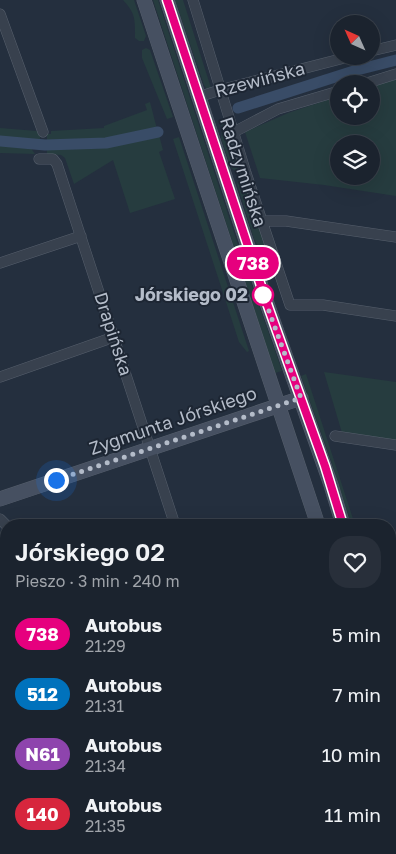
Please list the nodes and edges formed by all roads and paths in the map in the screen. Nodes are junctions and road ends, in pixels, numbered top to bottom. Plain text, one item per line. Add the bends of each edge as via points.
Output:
1 (144, 0) edge
2 (167, 0) edge
3 (193, 0) edge
4 (0, 14) edge
5 (396, 45) edge
6 (380, 49) edge
7 (330, 62) edge
8 (396, 74) edge
9 (380, 79) edge
10 (220, 90) junction
11 (330, 94) edge
12 (198, 97) junction
13 (43, 132) dead end
14 (234, 132) junction
15 (38, 159) dead end
16 (263, 220) junction
17 (81, 236) junction
18 (396, 237) edge
19 (0, 263) edge
20 (396, 316) edge
21 (114, 337) junction
22 (0, 376) edge
23 (301, 398) junction
24 (277, 406) junction
25 (335, 436) dead end
26 (396, 445) edge
27 (150, 449) junction
28 (0, 499) edge
29 (173, 519) edge
30 (316, 519) edge
31 (341, 519) edge

1 - 24 main road
2 - 12 main road, Radzymińska
3 - 10 street, Radzymińska
4 - 13 street
5 - 6 street
7 - 10 street, Rzewińska
8 - 9 street
10 - 12 street, Rzewińska
10 - 14 street, Radzymińska
11 - 14 street via 278,109
12 - 23 main road, Radzymińska
14 - 16 street, Radzymińska
15 - 17 street, Drapińska via 56,161
16 - 18 street
16 - 20 street, Radzymińska via 290,305 324,305
17 - 19 street
17 - 21 street, Drapińska
21 - 22 street
21 - 27 street, Drapińska
23 - 24 main road, Zygmunta Jórskiego
23 - 31 main road, Radzymińska
24 - 27 main road, Zygmunta Jórskiego
24 - 30 main road
25 - 26 street
27 - 28 main road, Zygmunta Jórskiego
27 - 29 street, Drapińska

